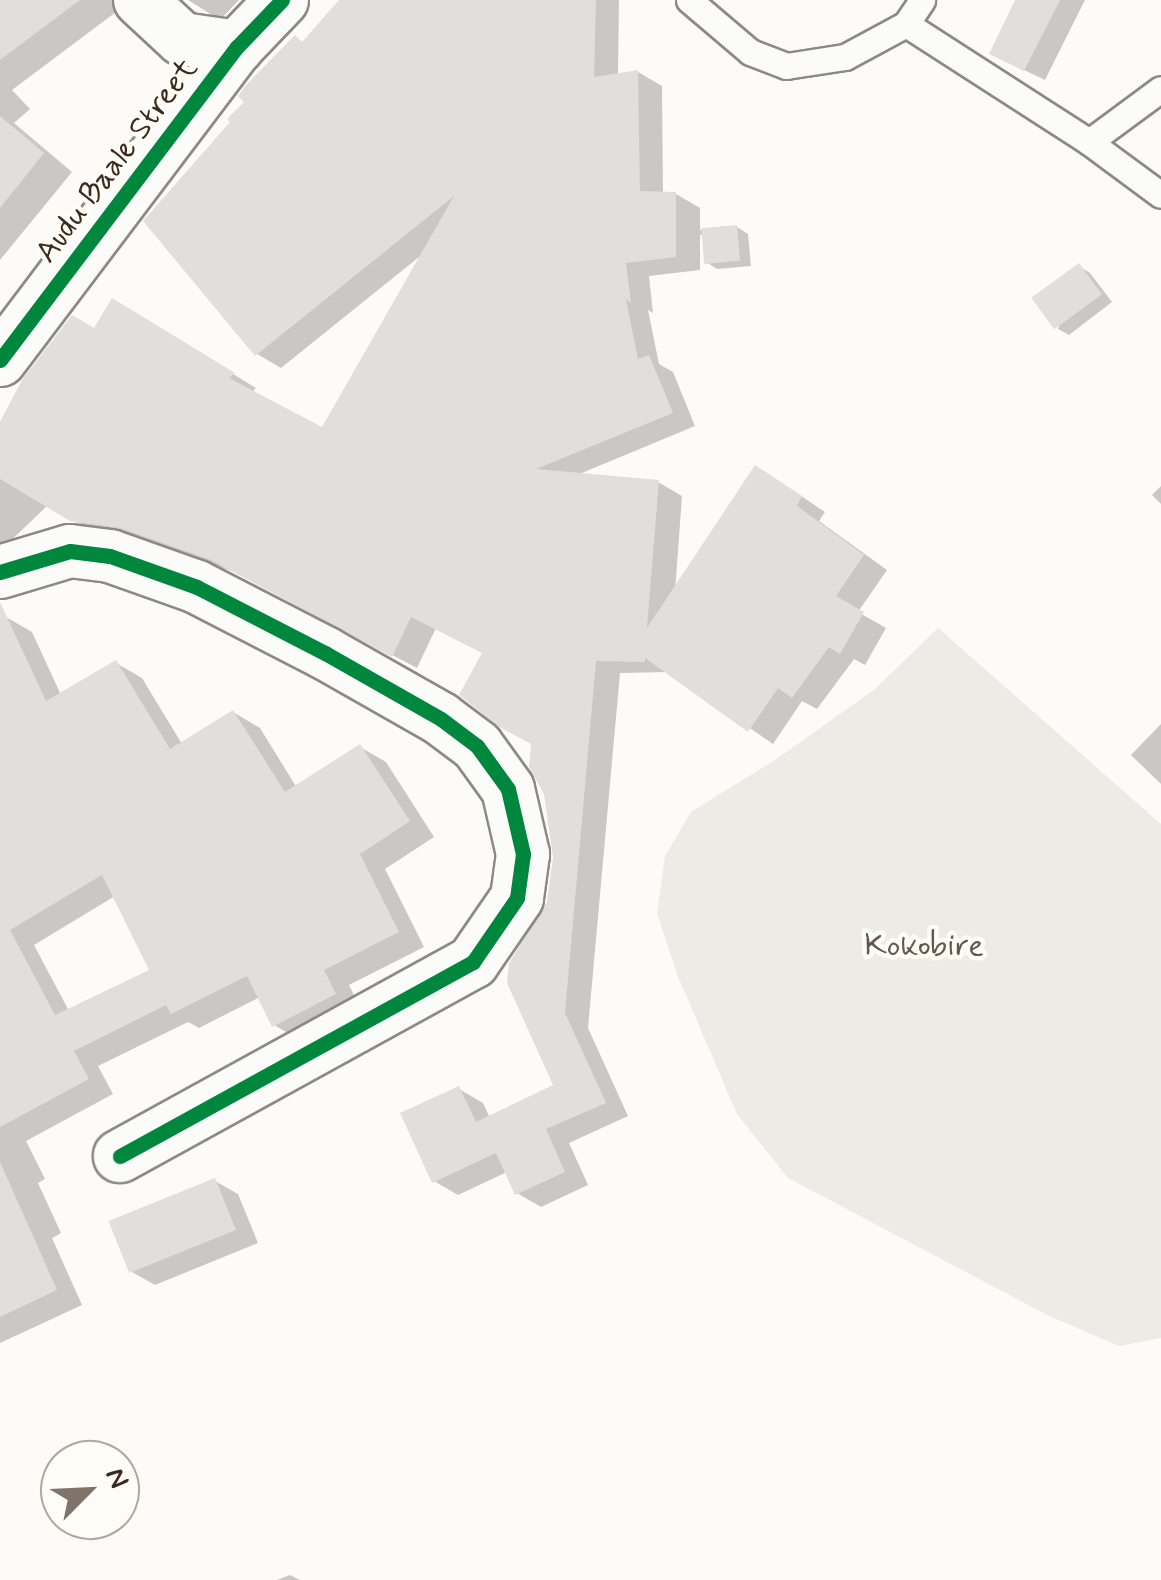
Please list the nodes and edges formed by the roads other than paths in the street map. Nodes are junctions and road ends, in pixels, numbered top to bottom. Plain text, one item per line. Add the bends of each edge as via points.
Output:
1 (140, 0) edge
2 (282, 0) edge
3 (689, 0) edge
4 (922, 0) edge
5 (906, 24) junction
6 (237, 46) junction
7 (1161, 89) edge
8 (1089, 142) junction
9 (1161, 196) edge
10 (0, 360) edge
11 (0, 572) edge
12 (120, 1156) dead end

1 - 6 street via 182,40
2 - 6 street, Audu Baale Street
3 - 5 lane via 750,52 786,66 845,57
4 - 5 lane
5 - 8 lane
6 - 10 street, Audu Baale Street
7 - 8 lane
8 - 9 lane
11 - 12 street via 70,551 110,556 197,587 324,653 441,718 477,746 508,789 523,854 517,898 473,962

